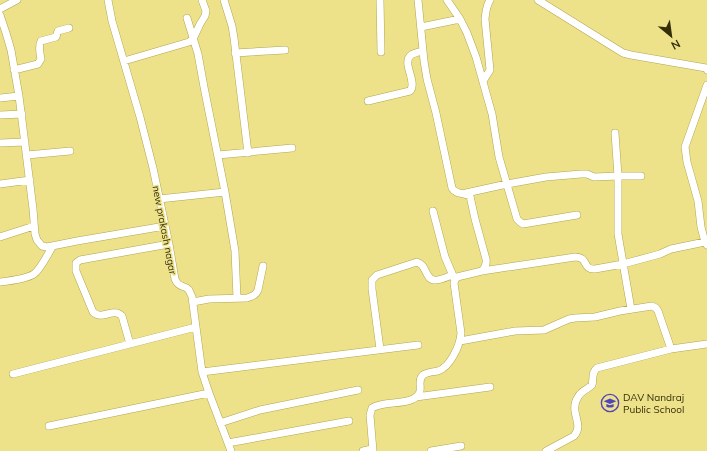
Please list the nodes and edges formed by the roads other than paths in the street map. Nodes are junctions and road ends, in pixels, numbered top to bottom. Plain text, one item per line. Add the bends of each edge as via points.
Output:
1 (17, 0) edge
2 (108, 0) edge
3 (202, 0) edge
4 (224, 0) edge
5 (380, 0) edge
6 (418, 0) edge
7 (447, 0) edge
8 (490, 0) edge
9 (538, 0) edge
10 (0, 9) edge
11 (0, 15) edge
12 (187, 18) dead end
13 (460, 20) junction
14 (421, 27) junction
15 (69, 28) dead end
16 (193, 39) junction
17 (285, 50) dead end
18 (423, 51) junction
19 (381, 52) dead end
20 (235, 53) junction
21 (124, 60) junction
22 (14, 70) junction
23 (707, 70) edge
24 (483, 81) junction
25 (707, 85) edge
26 (19, 96) junction
27 (0, 98) edge
28 (368, 101) dead end
29 (22, 114) junction
30 (0, 115) edge
31 (615, 133) dead end
32 (25, 142) junction
33 (0, 143) edge
34 (292, 148) dead end
35 (70, 151) dead end
36 (248, 152) junction
37 (218, 155) junction
38 (27, 156) junction
39 (618, 176) junction
40 (641, 176) dead end
41 (30, 180) junction
42 (0, 184) edge
43 (507, 184) junction
44 (225, 192) junction
45 (466, 194) junction
46 (159, 199) junction
47 (433, 211) dead end
48 (577, 215) dead end
49 (34, 226) junction
50 (165, 226) junction
51 (0, 237) edge
52 (169, 244) junction
53 (706, 244) edge
54 (53, 246) junction
55 (623, 264) junction
56 (263, 266) dead end
57 (482, 271) junction
58 (454, 278) junction
59 (0, 282) edge
60 (237, 298) junction
61 (193, 302) junction
62 (631, 309) junction
63 (196, 327) junction
64 (460, 341) junction
65 (130, 344) junction
66 (707, 344) edge
67 (418, 345) dead end
68 (380, 349) junction
69 (672, 349) junction
70 (202, 372) junction
71 (12, 374) dead end
72 (490, 387) dead end
73 (358, 390) dead end
74 (209, 393) junction
75 (416, 397) junction
76 (349, 421) dead end
77 (220, 423) junction
78 (49, 426) dead end
79 (228, 443) junction
80 (461, 446) dead end
81 (373, 450) edge
82 (231, 451) edge
83 (363, 451) edge
84 (431, 451) edge
85 (546, 451) edge

1 - 10 street
2 - 21 street, new prakash nagar
3 - 16 street via 205,16
4 - 20 street via 232,26
5 - 19 street
6 - 14 street
7 - 13 street
8 - 24 street via 485,19 490,70
9 - 23 street via 623,53
11 - 22 street
12 - 16 street
13 - 14 street
13 - 24 street via 472,46
14 - 18 street
15 - 22 street via 58,31 56,37 41,42 41,59 38,64
16 - 21 street
16 - 37 street
17 - 20 street
18 - 28 street via 410,56 408,60 413,84 410,91
18 - 45 street via 452,188 454,192
20 - 36 street
21 - 46 street, new prakash nagar
22 - 26 street
24 - 43 street
25 - 53 street via 685,147
26 - 27 street
26 - 29 street
29 - 30 street
29 - 32 street
31 - 39 street
32 - 33 street
32 - 38 street
34 - 36 street
35 - 38 street
36 - 37 street
37 - 44 street
38 - 41 street
39 - 40 street
39 - 43 street via 594,177 581,174
39 - 55 street via 617,228
41 - 42 street
41 - 49 street
43 - 45 street
43 - 48 street via 517,219 523,224
44 - 46 street
44 - 60 street via 235,251
45 - 57 street via 470,196 486,259
46 - 50 street, new prakash nagar
47 - 58 street via 444,253
49 - 51 street
49 - 54 street via 34,234 42,246
50 - 52 street, new prakash nagar
50 - 54 street
52 - 61 street, new prakash nagar via 177,284 189,290
52 - 65 street via 80,260 76,263 78,277 93,312 100,316 119,313
53 - 55 street via 671,249
54 - 59 street via 34,274
55 - 57 street via 591,270 584,260 575,257
55 - 62 street
56 - 60 street via 256,294 248,298
57 - 58 street
58 - 64 street
58 - 68 street via 434,281 428,276 424,266 417,262 377,275 372,280 372,289
60 - 61 street
61 - 63 street, new prakash nagar
62 - 64 street via 595,317 569,319 544,330 515,331
62 - 69 street via 652,306 656,308
63 - 65 street
63 - 70 street, new prakash nagar
64 - 75 street via 443,369 423,375 421,391
65 - 71 street
66 - 69 street
67 - 68 street
68 - 70 street
69 - 85 street via 594,370 592,385 576,399 574,411 579,428 577,432
70 - 74 street, new prakash nagar
72 - 75 street
73 - 77 street via 260,410
74 - 77 street, new prakash nagar
74 - 78 street
75 - 81 street via 372,408 370,415
76 - 79 street
77 - 79 street, new prakash nagar
79 - 82 street, new prakash nagar
80 - 84 street
81 - 83 street

